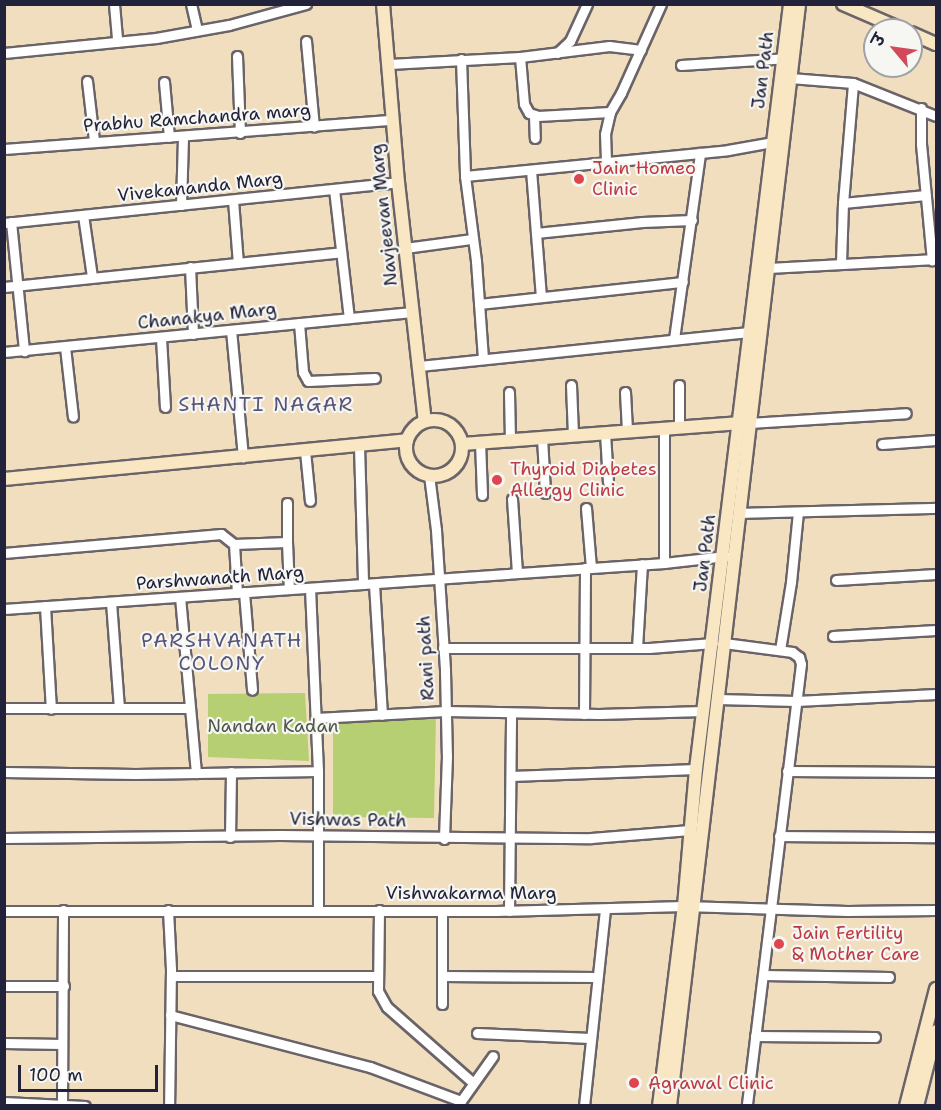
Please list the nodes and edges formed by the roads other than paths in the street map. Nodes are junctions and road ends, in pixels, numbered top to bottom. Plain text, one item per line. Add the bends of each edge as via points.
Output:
1 (114, 4) edge
2 (191, 4) edge
3 (306, 4) edge
4 (383, 4) edge
5 (587, 4) edge
6 (661, 4) edge
7 (790, 4) edge
8 (799, 4) edge
9 (843, 4) edge
10 (866, 10) edge
11 (881, 18) edge
12 (197, 30) junction
13 (306, 41) dead end
14 (117, 42) junction
15 (641, 50) junction
16 (4, 53) edge
17 (557, 53) junction
18 (237, 56) dead end
19 (519, 57) junction
20 (787, 58) junction
21 (461, 59) junction
22 (389, 64) junction
23 (681, 65) dead end
24 (790, 78) junction
25 (87, 81) dead end
26 (164, 82) dead end
27 (853, 83) junction
28 (921, 108) junction
29 (610, 112) junction
30 (534, 115) junction
31 (936, 116) edge
32 (392, 120) junction
33 (314, 127) junction
34 (240, 133) junction
35 (183, 136) junction
36 (169, 137) junction
37 (535, 138) dead end
38 (94, 141) junction
39 (773, 142) junction
40 (4, 149) edge
41 (700, 153) junction
42 (606, 161) junction
43 (531, 170) junction
44 (465, 176) junction
45 (398, 182) junction
46 (334, 189) junction
47 (926, 195) junction
48 (232, 200) junction
49 (843, 203) junction
50 (181, 205) junction
51 (83, 215) junction
52 (692, 220) junction
53 (8, 223) edge
54 (537, 233) junction
55 (472, 238) junction
56 (405, 248) junction
57 (341, 252) junction
58 (934, 259) edge
59 (238, 263) junction
60 (841, 263) junction
61 (190, 267) junction
62 (768, 268) junction
63 (92, 277) junction
64 (683, 282) junction
65 (18, 285) junction
66 (4, 287) edge
67 (541, 296) junction
68 (479, 304) junction
69 (412, 312) junction
70 (349, 318) junction
71 (299, 323) junction
72 (231, 330) junction
73 (749, 332) junction
74 (193, 334) junction
75 (161, 338) junction
76 (674, 339) junction
77 (65, 347) junction
78 (24, 351) junction
79 (4, 352) edge
80 (483, 359) junction
81 (418, 366) junction
82 (375, 378) dead end
83 (571, 385) dead end
84 (679, 385) dead end
85 (508, 392) dead end
86 (625, 392) dead end
87 (165, 407) dead end
88 (906, 413) dead end
89 (73, 417) dead end
90 (425, 421) junction
91 (744, 423) junction
92 (679, 428) junction
93 (664, 429) junction
94 (627, 431) junction
95 (605, 433) junction
96 (573, 435) junction
97 (542, 437) junction
98 (407, 440) junction
99 (510, 440) junction
100 (936, 440) edge
101 (480, 442) junction
102 (462, 444) junction
103 (882, 444) dead end
104 (359, 446) junction
105 (305, 451) junction
106 (243, 457) junction
107 (429, 475) junction
108 (4, 479) edge
109 (608, 482) dead end
110 (545, 493) dead end
111 (483, 495) dead end
112 (512, 499) dead end
113 (310, 501) dead end
114 (287, 503) dead end
115 (586, 508) dead end
116 (936, 508) edge
117 (798, 512) junction
118 (740, 513) junction
119 (287, 542) junction
120 (234, 544) junction
121 (4, 553) edge
122 (729, 555) junction
123 (664, 562) junction
124 (642, 564) junction
125 (588, 568) junction
126 (516, 572) junction
127 (936, 574) edge
128 (438, 579) junction
129 (836, 580) dead end
130 (363, 584) junction
131 (374, 584) junction
132 (310, 588) junction
133 (289, 589) junction
134 (241, 593) junction
135 (180, 597) junction
136 (111, 602) junction
137 (45, 606) junction
138 (4, 609) edge
139 (936, 630) edge
140 (832, 636) dead end
141 (718, 643) junction
142 (443, 648) junction
143 (585, 648) junction
144 (637, 648) junction
145 (780, 650) junction
146 (252, 690) dead end
147 (936, 694) edge
148 (717, 699) junction
149 (796, 700) junction
150 (4, 708) edge
151 (119, 708) junction
152 (190, 708) junction
153 (51, 709) junction
154 (446, 711) junction
155 (704, 711) junction
156 (511, 713) junction
157 (584, 714) junction
158 (382, 715) junction
159 (316, 718) junction
160 (696, 769) junction
161 (318, 771) junction
162 (788, 771) junction
163 (4, 772) edge
164 (231, 772) junction
165 (936, 772) edge
166 (196, 773) junction
167 (511, 776) junction
168 (690, 830) junction
169 (320, 836) junction
170 (779, 836) junction
171 (230, 837) junction
172 (936, 837) edge
173 (4, 838) edge
174 (444, 839) junction
175 (512, 839) junction
176 (688, 906) junction
177 (605, 909) junction
178 (770, 909) junction
179 (63, 910) junction
180 (168, 910) junction
181 (318, 910) junction
182 (379, 910) junction
183 (936, 910) edge
184 (4, 911) edge
185 (442, 911) junction
186 (509, 911) junction
187 (763, 975) junction
188 (171, 976) junction
189 (378, 976) junction
190 (442, 976) junction
191 (597, 977) junction
192 (889, 977) dead end
193 (4, 986) edge
194 (64, 986) junction
195 (936, 989) edge
196 (442, 1004) dead end
197 (170, 1015) junction
198 (936, 1031) edge
199 (477, 1034) dead end
200 (755, 1036) junction
201 (874, 1037) dead end
202 (590, 1038) junction
203 (4, 1043) edge
204 (62, 1044) junction
205 (493, 1056) dead end
206 (472, 1082) junction
207 (4, 1102) edge
208 (463, 1104) edge
209 (62, 1105) edge
210 (85, 1106) edge
211 (170, 1106) edge
212 (584, 1106) edge
213 (659, 1106) edge
214 (670, 1106) edge
215 (747, 1106) edge
216 (906, 1106) edge
217 (917, 1106) edge

1 - 14 street
2 - 12 street
3 - 12 street
4 - 22 street, Navjeevan Marg
5 - 17 street via 570,41
6 - 15 street
7 - 20 street, Jan Path
8 - 20 street, Jan Path
9 - 10 street
10 - 11 street
12 - 14 street
13 - 33 street
14 - 16 street
15 - 17 street via 609,46
15 - 29 street
17 - 19 street
18 - 34 street
19 - 21 street
19 - 30 street via 524,104
20 - 23 street
20 - 24 street, Jan Path
20 - 39 street, Jan Path
21 - 22 street
21 - 44 street
22 - 32 street, Navjeevan Marg
24 - 27 street
24 - 62 street, Jan Path
25 - 38 street
26 - 36 street
27 - 28 street
27 - 49 street
28 - 31 street
28 - 47 street
29 - 30 street
29 - 42 street
30 - 37 street
32 - 33 street, Prabhu Ramchandra marg
32 - 45 street, Navjeevan Marg
33 - 34 street, Prabhu Ramchandra marg
34 - 35 street, Prabhu Ramchandra marg
35 - 36 street, Prabhu Ramchandra marg
35 - 50 street
36 - 38 street, Prabhu Ramchandra marg
38 - 40 street, Prabhu Ramchandra marg
39 - 41 street
39 - 73 street, Jan Path
41 - 42 street
41 - 52 street
42 - 43 street
43 - 44 street
43 - 54 street
44 - 55 street
45 - 46 street, Vivekananda Marg
45 - 56 street, Navjeevan Marg
46 - 48 street, Vivekananda Marg
46 - 57 street
47 - 49 street
47 - 58 street
48 - 50 street, Vivekananda Marg
48 - 59 street
49 - 60 street
50 - 51 street, Vivekananda Marg
51 - 53 street, Vivekananda Marg
51 - 63 street
52 - 54 street
52 - 64 street
53 - 65 street
54 - 67 street
55 - 56 street
55 - 68 street
56 - 69 street, Navjeevan Marg
57 - 59 street
57 - 70 street
58 - 60 street
59 - 61 street
60 - 62 street
61 - 63 street
61 - 74 street
62 - 91 street, Jan Path
63 - 65 street
64 - 67 street
64 - 76 street
65 - 66 street
65 - 78 street
67 - 68 street
68 - 80 street
69 - 70 street, Chanakya Marg
69 - 81 street, Navjeevan Marg
70 - 71 street, Chanakya Marg
71 - 72 street, Chanakya Marg
71 - 82 street via 303,372 308,381
72 - 74 street, Chanakya Marg
72 - 106 street
73 - 76 street
73 - 91 street, Jan Path
74 - 75 street, Chanakya Marg
75 - 77 street, Chanakya Marg
75 - 87 street
76 - 80 street
77 - 78 street, Chanakya Marg
77 - 89 street
78 - 79 street, Chanakya Marg
80 - 81 street
81 - 90 street, Navjeevan Marg
83 - 96 street
84 - 92 street
85 - 99 street
86 - 94 street
88 - 91 street
90 - 98 street via 417,425
90 - 102 street via 449,424
91 - 92 street
91 - 118 street, Jan Path
91 - 122 street, Jan Path
92 - 93 street
93 - 94 street
93 - 123 street
94 - 95 street
95 - 96 street
95 - 109 street
96 - 97 street
97 - 99 street
97 - 110 street
98 - 104 street
98 - 107 street via 410,463
99 - 101 street
100 - 103 street
101 - 102 street
101 - 111 street
102 - 107 street via 460,459 450,470
104 - 105 street
104 - 130 street
105 - 106 street
105 - 113 street
106 - 108 street
107 - 128 street, Rani path
112 - 126 street
114 - 119 street
115 - 125 street
116 - 117 street
117 - 118 street
117 - 145 street
118 - 122 street, Jan Path
119 - 120 street
119 - 133 street
120 - 121 street via 221,534
120 - 134 street
122 - 123 street, Parshwanath Marg
122 - 141 street, Jan Path
123 - 124 street, Parshwanath Marg
124 - 125 street, Parshwanath Marg
124 - 144 street
125 - 126 street, Parshwanath Marg
125 - 143 street
126 - 128 street, Parshwanath Marg
127 - 129 street
128 - 131 street, Parshwanath Marg
128 - 142 street, Rani path
130 - 131 street, Parshwanath Marg
130 - 132 street, Parshwanath Marg
131 - 158 street
132 - 133 street, Parshwanath Marg
132 - 159 street
133 - 134 street, Parshwanath Marg
134 - 135 street, Parshwanath Marg
134 - 146 street
135 - 136 street, Parshwanath Marg
135 - 152 street
136 - 137 street, Parshwanath Marg
136 - 151 street
137 - 138 street, Parshwanath Marg
137 - 153 street
139 - 140 street
141 - 144 street
141 - 145 street
141 - 148 street, Jan Path
141 - 155 street, Jan Path
142 - 143 street
142 - 154 street, Rani path
143 - 144 street
143 - 157 street
145 - 149 street via 799,657
147 - 149 street
148 - 149 street
148 - 176 street, Jan Path
149 - 162 street
150 - 153 street
151 - 152 street
151 - 153 street
152 - 166 street
154 - 156 street
154 - 158 street
154 - 174 street, Rani path
155 - 157 street
155 - 160 street, Jan Path
156 - 157 street
156 - 167 street
158 - 159 street
159 - 161 street
160 - 167 street
160 - 168 street, Jan Path
161 - 164 street
161 - 169 street
162 - 165 street
162 - 170 street
163 - 166 street
164 - 166 street
164 - 171 street
167 - 175 street
168 - 175 street, Vishwas Path
168 - 176 street, Jan Path
169 - 171 street, Vishwas Path
169 - 174 street, Vishwas Path
169 - 181 street
170 - 172 street
170 - 178 street
171 - 173 street, Vishwas Path
174 - 175 street, Vishwas Path
175 - 186 street
176 - 177 street, Vishwakarma Marg
176 - 178 street, Vishwakarma Marg
176 - 213 street, Jan Path
176 - 214 street, Jan Path
177 - 186 street, Vishwakarma Marg
177 - 191 street
178 - 183 street, Vishwakarma Marg
178 - 187 street
179 - 180 street, Vishwakarma Marg
179 - 184 street, Vishwakarma Marg
179 - 194 street
180 - 181 street, Vishwakarma Marg
180 - 188 street
181 - 182 street, Vishwakarma Marg
182 - 185 street, Vishwakarma Marg
182 - 189 street
185 - 186 street, Vishwakarma Marg
185 - 190 street
187 - 192 street
187 - 200 street
188 - 189 street
188 - 197 street
189 - 206 street via 378,991 387,1007
190 - 191 street
190 - 196 street
191 - 202 street
193 - 194 street
194 - 204 street
195 - 216 street
197 - 208 street via 370,1067
197 - 211 street
198 - 217 street
199 - 202 street
200 - 201 street
200 - 215 street
202 - 212 street
203 - 204 street
204 - 209 street
205 - 206 street
206 - 208 street
207 - 209 street
209 - 210 street

